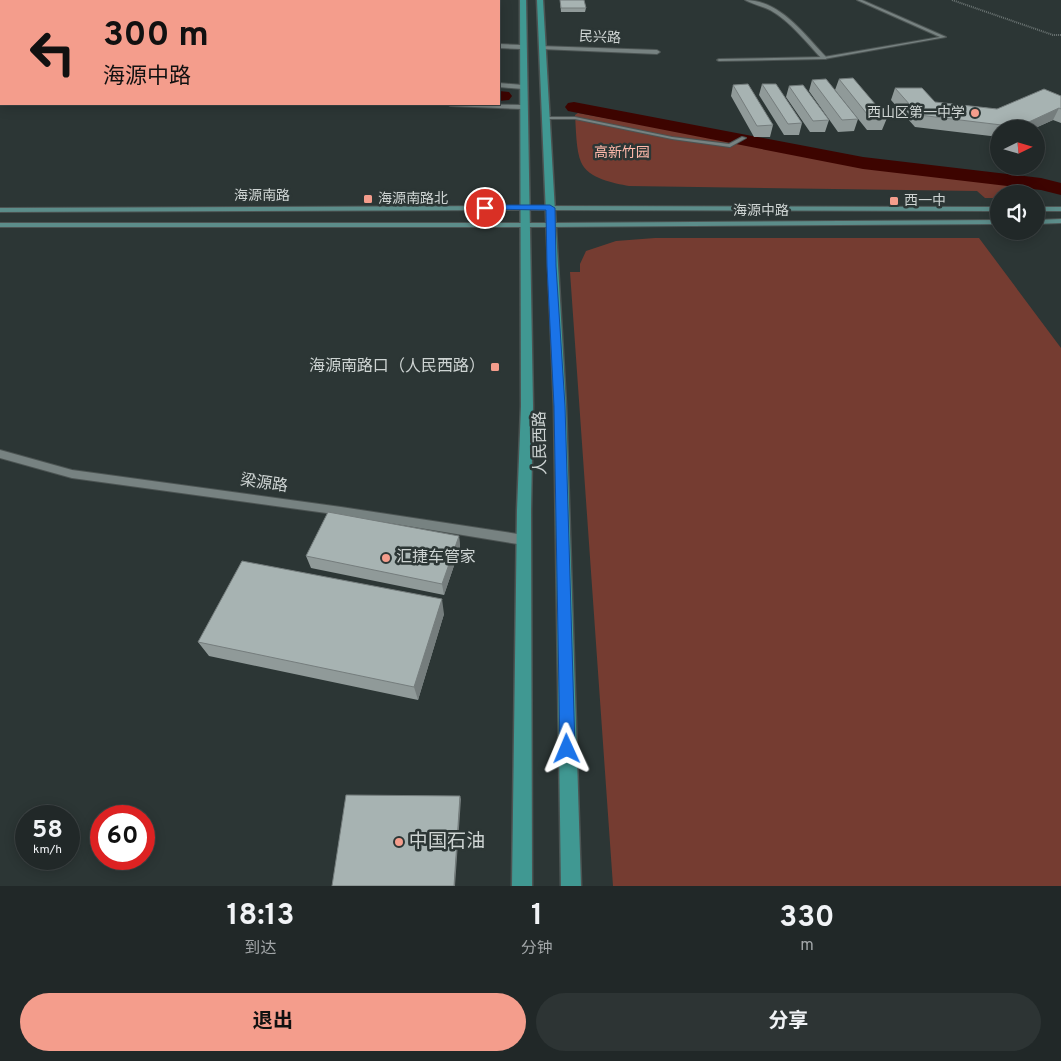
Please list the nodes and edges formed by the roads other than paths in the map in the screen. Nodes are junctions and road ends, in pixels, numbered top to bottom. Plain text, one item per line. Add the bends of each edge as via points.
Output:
1 (523, 0) edge
2 (540, 0) edge
3 (747, 0) edge
4 (859, 0) edge
5 (762, 2) edge
6 (500, 46) edge
7 (522, 47) junction
8 (541, 47) junction
9 (657, 52) dead end
10 (824, 58) junction
11 (719, 60) dead end
12 (500, 85) edge
13 (523, 87) junction
14 (474, 105) edge
15 (523, 107) junction
16 (546, 118) junction
17 (744, 138) dead end
18 (524, 208) junction
19 (550, 208) junction
20 (990, 209) edge
21 (1045, 209) edge
22 (1061, 209) edge
23 (0, 210) edge
24 (1061, 221) edge
25 (990, 222) edge
26 (1045, 222) edge
27 (0, 225) edge
28 (524, 225) junction
29 (551, 225) junction
30 (0, 454) edge
31 (524, 540) junction
32 (522, 886) edge
33 (571, 886) edge

1 - 7 main road, 人民西路
2 - 8 main road, 人民西路
3 - 5 street
4 - 10 lane via 944,37
5 - 10 street via 777,11
6 - 7 street
7 - 13 main road, 人民西路
8 - 9 street, 民兴路
8 - 16 main road, 人民西路
10 - 11 lane
12 - 13 street
13 - 15 main road, 人民西路
14 - 15 street
15 - 18 main road, 人民西路
16 - 17 lane via 575,118 730,146
16 - 19 main road, 人民西路
18 - 19 main road, 海源中路
18 - 23 main road, 海源南路
18 - 28 main road, 人民西路
19 - 20 main road, 海源中路
19 - 29 main road, 人民西路
21 - 22 main road
24 - 26 main road
25 - 29 main road, 海源中路
27 - 28 main road, 海源南路
28 - 29 main road, 海源中路
28 - 31 main road, 人民西路 via 527,406
29 - 33 main road, 人民西路 via 560,406
30 - 31 street, 梁源路 via 72,474
31 - 32 main road, 人民西路

